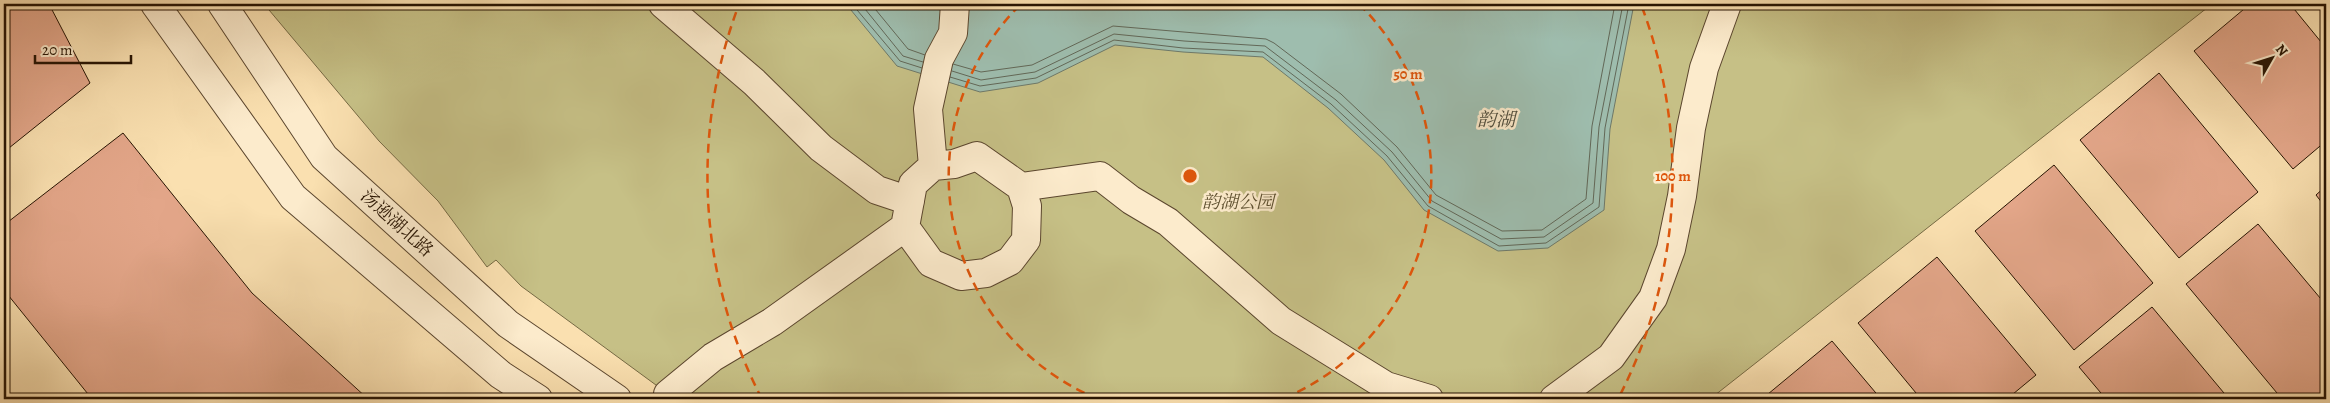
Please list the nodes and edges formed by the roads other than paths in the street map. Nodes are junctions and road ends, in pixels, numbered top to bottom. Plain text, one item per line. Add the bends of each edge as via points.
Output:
1 (155, 4) edge
2 (222, 4) edge
3 (662, 4) edge
4 (955, 4) edge
5 (1727, 4) edge
6 (933, 166) junction
7 (1021, 187) junction
8 (910, 201) junction
9 (905, 227) junction
10 (668, 394) dead end
11 (538, 399) edge
12 (617, 399) edge
13 (1429, 399) edge
14 (1554, 399) edge

1 - 11 street via 293,197 501,375
2 - 12 street, 汤逊湖北路 via 324,158 508,324
3 - 8 street via 754,82 821,148 878,190
4 - 6 street via 953,33 939,59 928,109
5 - 14 street via 1704,68 1690,128 1682,196 1671,249 1653,298 1611,357
6 - 7 street via 954,164 977,156
6 - 8 street via 913,184
7 - 9 street via 1028,206 1026,240 1010,261 986,273 961,276 931,263
7 - 13 street via 1100,176 1131,200 1168,222 1281,321 1386,386
8 - 9 street
9 - 10 street via 772,322 713,357

